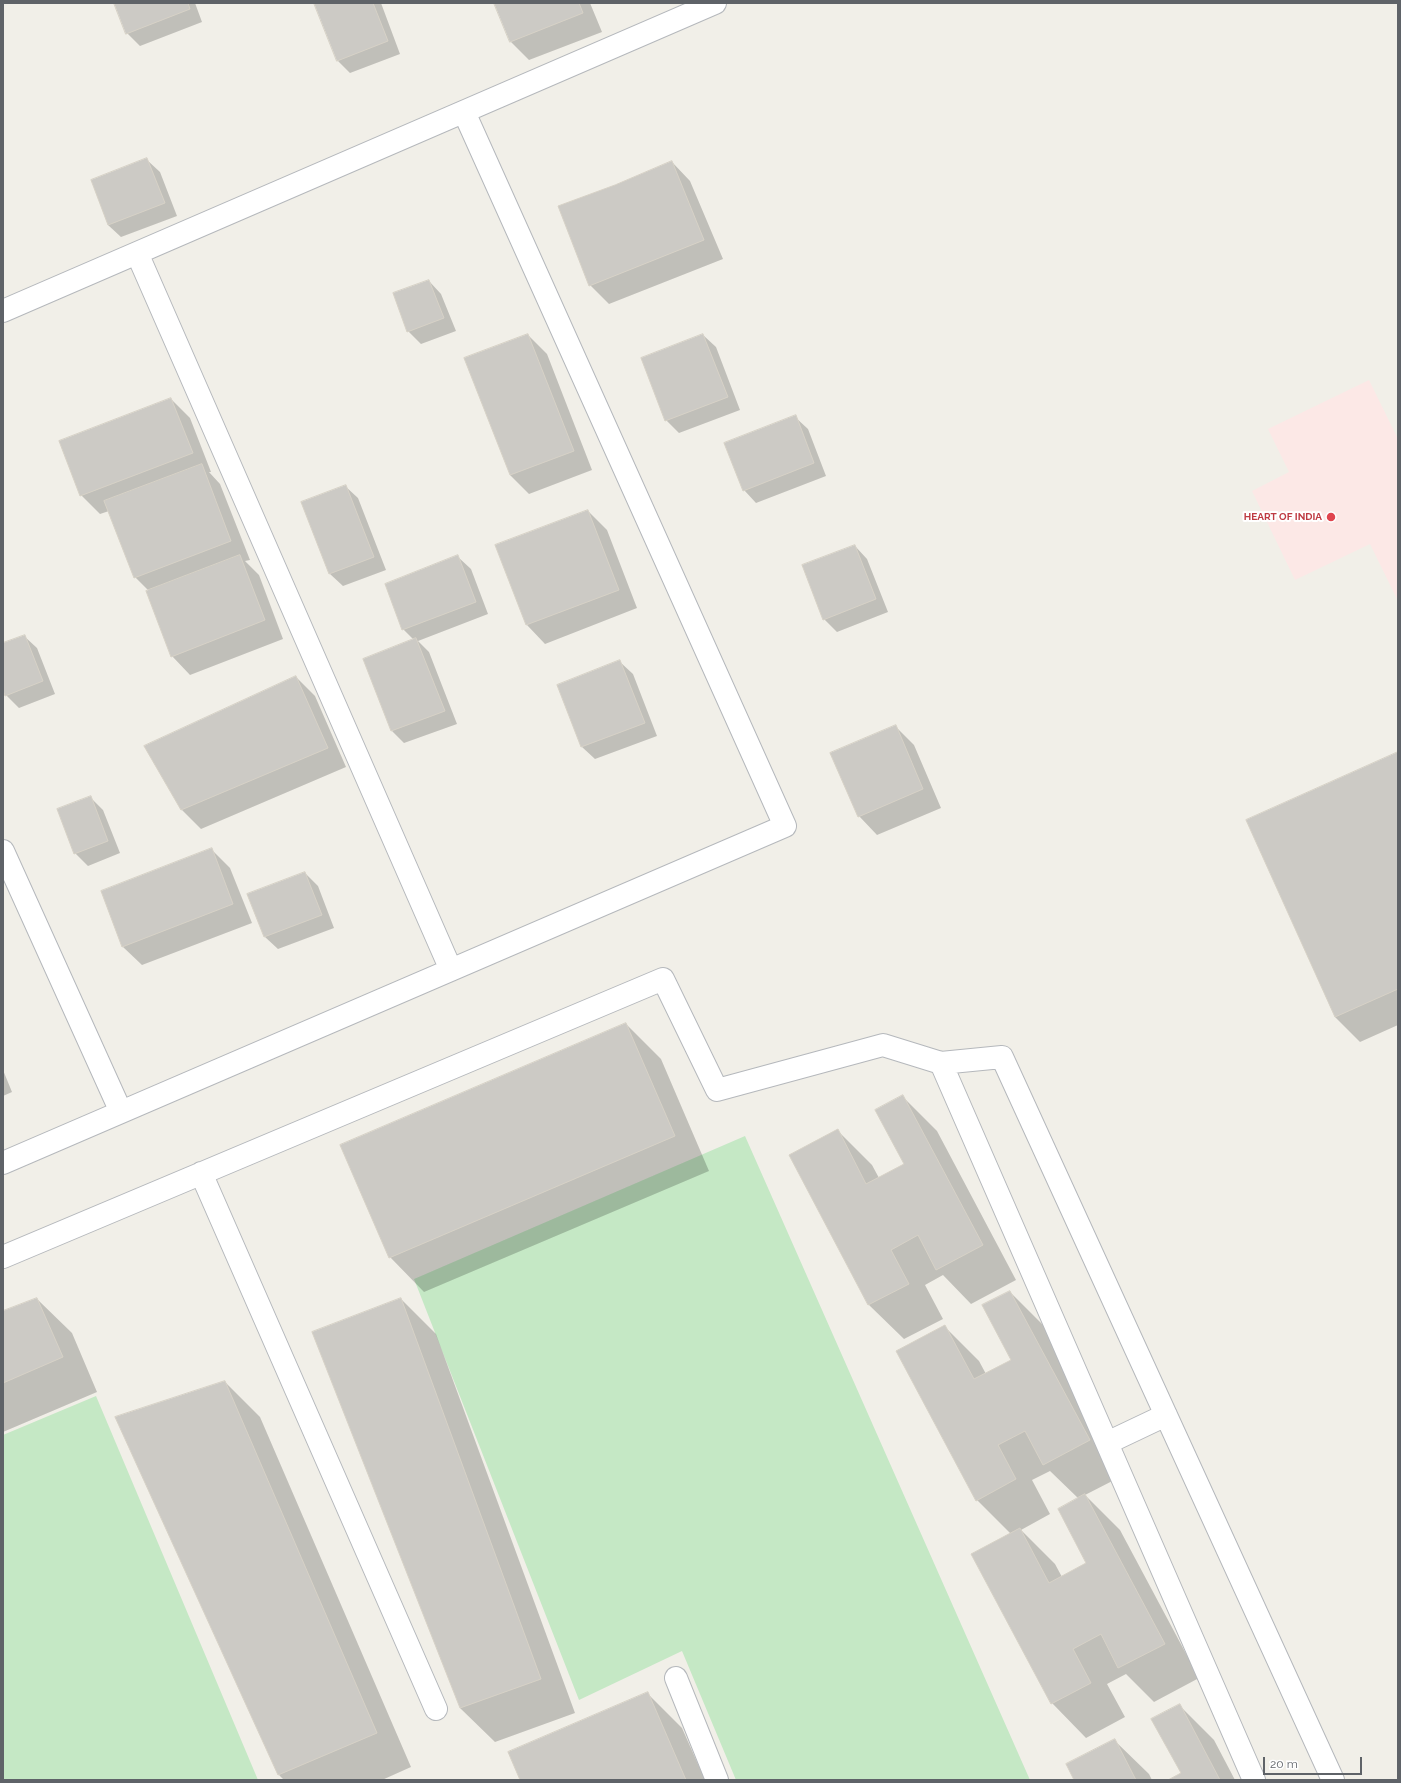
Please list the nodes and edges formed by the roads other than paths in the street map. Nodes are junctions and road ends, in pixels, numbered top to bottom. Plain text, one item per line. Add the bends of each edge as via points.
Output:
1 (715, 3) edge
2 (464, 112) junction
3 (137, 253) junction
4 (3, 311) edge
5 (3, 851) edge
6 (451, 970) junction
7 (941, 1063) junction
8 (121, 1112) junction
9 (3, 1163) edge
10 (201, 1173) junction
11 (3, 1257) edge
12 (1166, 1414) junction
13 (1107, 1442) junction
14 (676, 1678) dead end
15 (436, 1709) dead end
16 (717, 1780) edge
17 (1254, 1780) edge
18 (1333, 1780) edge

1 - 2 street
2 - 3 street
2 - 6 street via 785,826
3 - 4 street
3 - 6 street
5 - 8 street
6 - 8 street
7 - 10 street via 882,1045 717,1090 663,979
7 - 12 street via 1002,1057
7 - 13 street
8 - 9 street
10 - 11 street
10 - 15 street
12 - 13 street
12 - 18 street
13 - 17 street
14 - 16 street

